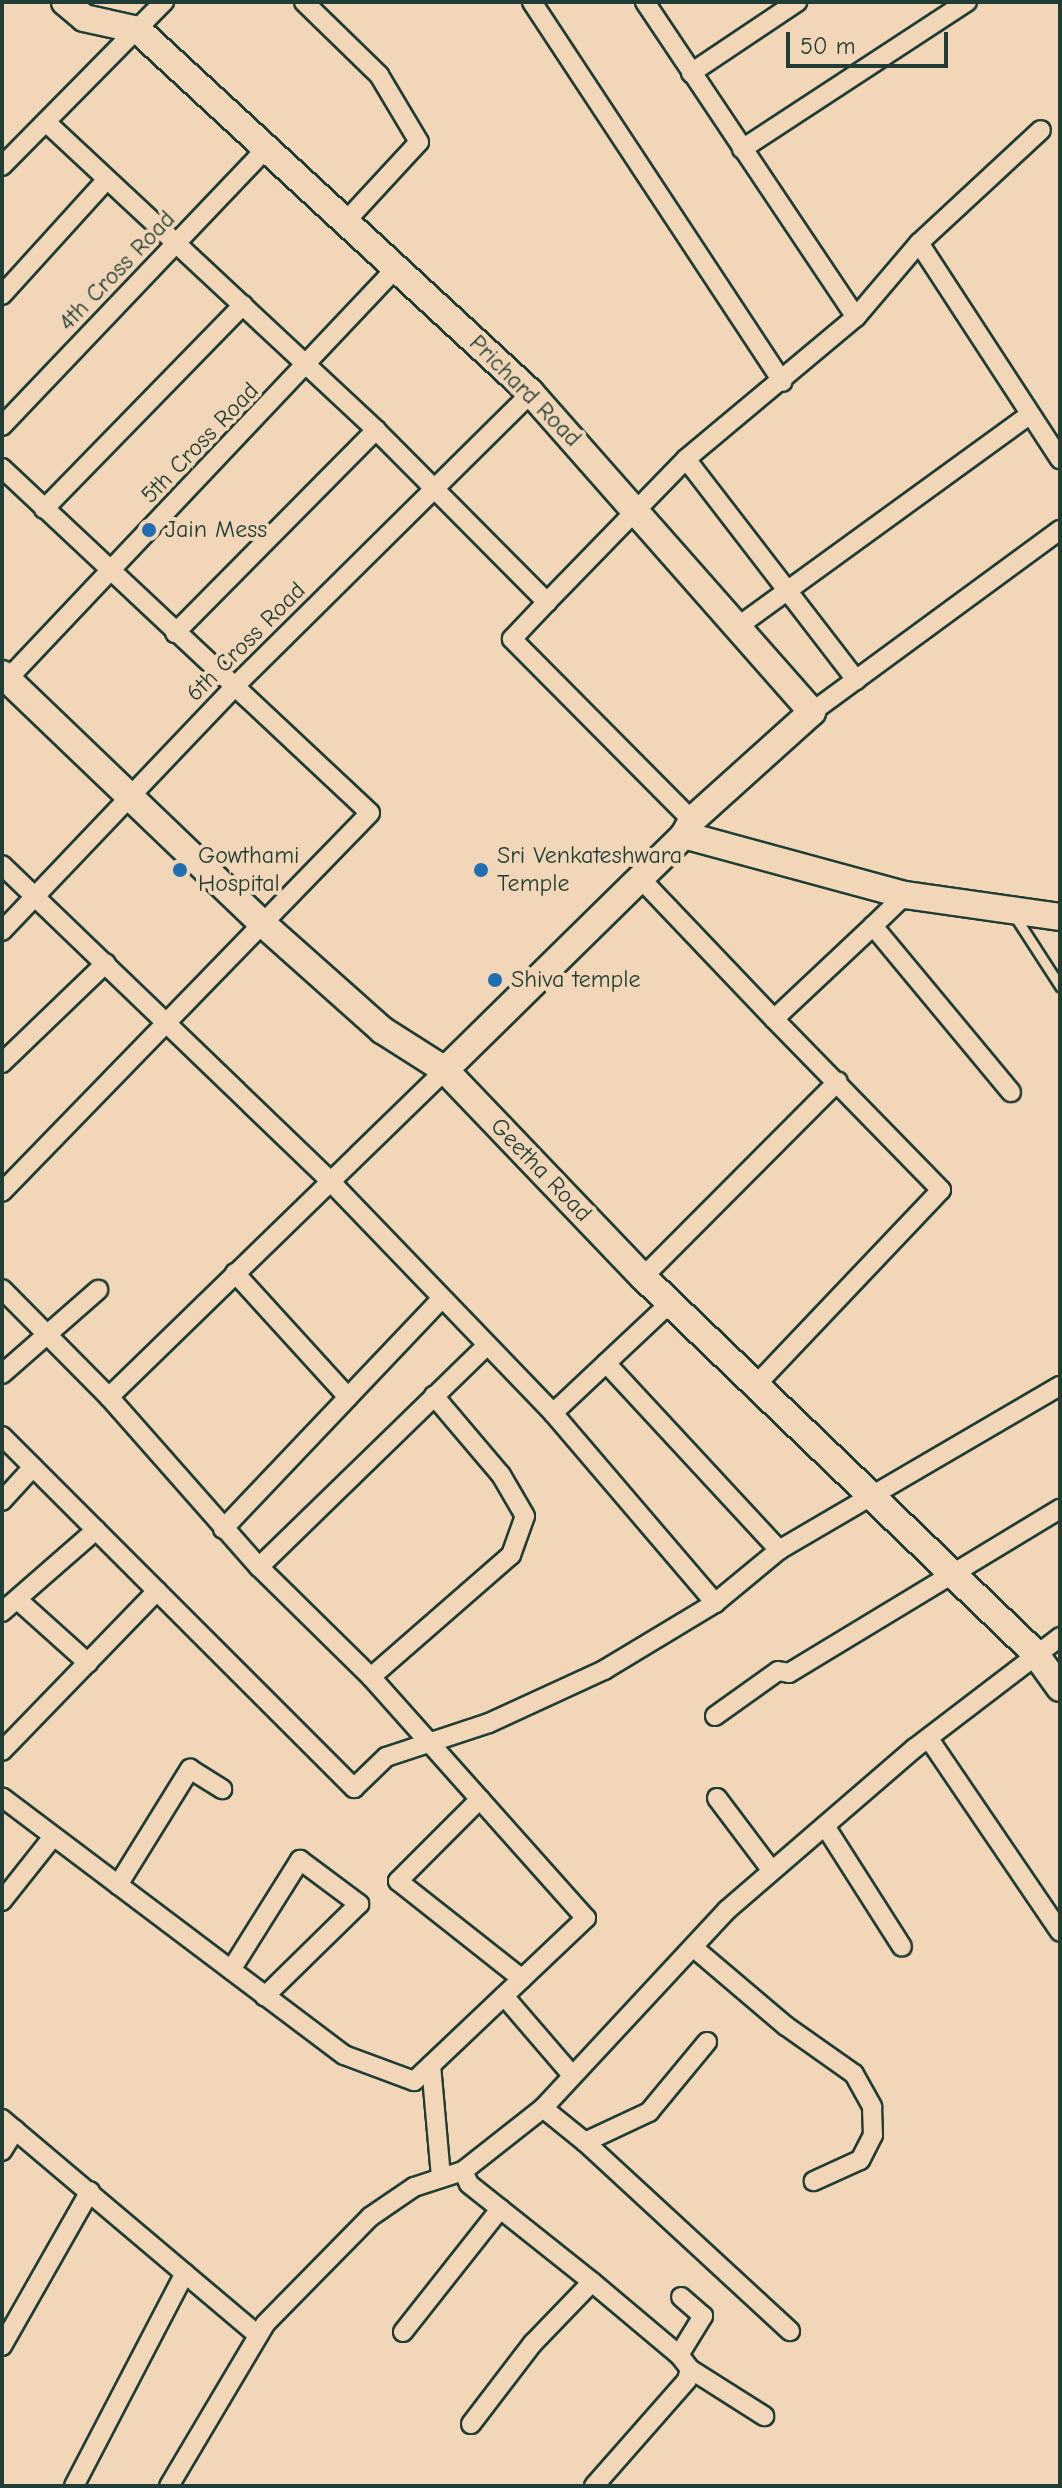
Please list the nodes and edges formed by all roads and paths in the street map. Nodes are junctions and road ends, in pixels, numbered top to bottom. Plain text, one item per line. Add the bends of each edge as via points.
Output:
1 (65, 2) edge
2 (164, 2) edge
3 (304, 2) edge
4 (532, 2) edge
5 (645, 2) edge
6 (797, 2) edge
7 (967, 2) edge
8 (138, 30) junction
9 (691, 73) junction
10 (46, 122) junction
11 (1041, 130) dead end
12 (267, 148) junction
13 (742, 149) junction
14 (3, 164) edge
15 (107, 179) junction
16 (347, 220) junction
17 (176, 243) junction
18 (919, 243) junction
19 (397, 267) junction
20 (2, 295) edge
21 (243, 305) junction
22 (856, 317) junction
23 (309, 366) junction
24 (783, 382) junction
25 (531, 393) junction
26 (1029, 415) junction
27 (2, 426) edge
28 (376, 430) junction
29 (686, 459) junction
30 (1060, 459) edge
31 (2, 468) edge
32 (434, 486) junction
33 (637, 508) junction
34 (44, 509) junction
35 (1060, 530) edge
36 (109, 572) junction
37 (787, 591) junction
38 (547, 602) junction
39 (740, 625) junction
40 (175, 633) junction
41 (4, 679) edge
42 (856, 680) junction
43 (234, 687) junction
44 (812, 712) junction
45 (130, 796) junction
46 (688, 828) junction
47 (2, 865) edge
48 (639, 877) junction
49 (905, 895) junction
50 (35, 896) junction
51 (1011, 909) junction
52 (1060, 917) edge
53 (262, 923) junction
54 (873, 926) junction
55 (2, 931) edge
56 (106, 963) junction
57 (1060, 986) edge
58 (774, 1019) junction
59 (168, 1020) junction
60 (2, 1063) edge
61 (445, 1070) junction
62 (838, 1081) junction
63 (1011, 1092) dead end
64 (329, 1180) junction
65 (2, 1192) edge
66 (235, 1273) junction
67 (643, 1277) junction
68 (2, 1289) edge
69 (98, 1290) dead end
70 (441, 1299) junction
71 (670, 1303) junction
72 (48, 1336) junction
73 (487, 1345) junction
74 (606, 1363) junction
75 (2, 1374) edge
76 (755, 1386) junction
77 (1060, 1386) edge
78 (434, 1396) junction
79 (109, 1397) junction
80 (348, 1397) junction
81 (553, 1413) junction
82 (2, 1436) edge
83 (33, 1467) junction
84 (870, 1499) junction
85 (2, 1501) edge
86 (1060, 1509) edge
87 (223, 1529) junction
88 (96, 1530) junction
89 (779, 1550) junction
90 (259, 1567) junction
91 (953, 1576) junction
92 (157, 1591) junction
93 (19, 1601) junction
94 (715, 1603) junction
95 (2, 1612) edge
96 (1060, 1637) edge
97 (1034, 1652) junction
98 (88, 1663) junction
99 (371, 1677) junction
100 (1060, 1688) edge
101 (715, 1716) dead end
102 (929, 1739) junction
103 (431, 1745) junction
104 (2, 1751) edge
105 (222, 1789) dead end
106 (2, 1797) edge
107 (717, 1798) dead end
108 (480, 1799) junction
109 (825, 1826) junction
110 (52, 1838) junction
111 (772, 1871) junction
112 (118, 1885) junction
113 (2, 1901) edge
114 (1060, 1932) edge
115 (902, 1947) dead end
116 (694, 1948) junction
117 (231, 1970) junction
118 (522, 1979) junction
119 (265, 1996) junction
120 (504, 1996) junction
121 (707, 2042) dead end
122 (431, 2065) junction
123 (571, 2074) junction
124 (543, 2108) junction
125 (8, 2124) edge
126 (585, 2142) junction
127 (2, 2151) edge
128 (463, 2171) junction
129 (441, 2178) junction
130 (814, 2181) dead end
131 (90, 2191) junction
132 (500, 2209) junction
133 (185, 2273) junction
134 (592, 2282) junction
135 (681, 2297) dead end
136 (790, 2331) dead end
137 (403, 2332) dead end
138 (258, 2335) junction
139 (2, 2346) edge
140 (685, 2362) junction
141 (764, 2416) dead end
142 (471, 2424) dead end
143 (74, 2486) edge
144 (169, 2486) edge
145 (594, 2486) edge

1 - 8 street, Prichard Road via 84,18
2 - 8 street
3 - 16 street via 379,75 419,142
4 - 24 street
5 - 9 street
6 - 9 street
7 - 13 street
8 - 10 street
8 - 12 street, Prichard Road
9 - 13 street
10 - 14 street
10 - 15 street
11 - 18 street
12 - 16 street, Prichard Road
12 - 17 street, 4th Cross Road
13 - 22 street
15 - 17 street
15 - 20 street
16 - 19 street, Prichard Road
17 - 21 street
17 - 27 street, 4th Cross Road
18 - 22 street
18 - 26 street
19 - 23 street, 5th Cross Road
19 - 25 street, Prichard Road
21 - 23 street
21 - 34 street
22 - 24 street
23 - 28 street
23 - 36 street, 5th Cross Road
24 - 29 street
25 - 32 street, 6th Cross Road
25 - 33 street, Prichard Road
26 - 30 street
26 - 37 street
28 - 32 street
28 - 40 street
29 - 33 street
29 - 37 street
31 - 34 street
32 - 38 street
32 - 43 street, 6th Cross Road
33 - 38 street
33 - 39 street, Prichard Road
34 - 36 street
35 - 42 street
36 - 40 street
36 - 41 street, 5th Cross Road
37 - 39 street
37 - 42 street
38 - 46 street via 512,639
39 - 44 street, Prichard Road
40 - 43 street
41 - 45 street, Geetha Road
42 - 44 street
43 - 45 street, 6th Cross Road
43 - 53 street via 370,813
44 - 46 street
45 - 50 street, 6th Cross Road
45 - 53 street, Geetha Road
46 - 48 street
46 - 49 street
47 - 50 street
48 - 58 street
48 - 61 street
49 - 51 street
49 - 54 street
50 - 55 street, 6th Cross Road
50 - 56 street
51 - 52 street
51 - 57 lane
53 - 59 street
53 - 61 street, Geetha Road via 382,1030
54 - 58 street
54 - 63 street
56 - 59 street
56 - 60 street
58 - 62 street
59 - 64 street
59 - 65 street
61 - 64 street
61 - 67 street, Geetha Road
62 - 67 street
62 - 76 street via 941,1190
64 - 66 street
64 - 70 street
66 - 79 street
66 - 80 street
67 - 71 street, Geetha Road
68 - 72 street
69 - 72 street
70 - 73 street
70 - 80 street
71 - 74 street
71 - 76 street, Geetha Road
72 - 75 street
72 - 79 street
73 - 78 street
73 - 81 street
74 - 81 street
74 - 89 street
76 - 84 street, Geetha Road
77 - 84 street
78 - 90 street
78 - 99 street via 501,1475 525,1516 511,1555
79 - 87 street
80 - 87 street
81 - 94 street
82 - 83 street
83 - 85 street
83 - 88 street
84 - 89 street
84 - 91 street, Geetha Road
86 - 91 street
87 - 90 street
88 - 92 street
88 - 93 street
89 - 94 street
90 - 99 street
91 - 97 street, Geetha Road
91 - 101 street via 927,1585 789,1673 778,1671
92 - 98 street
92 - 103 street via 354,1788 386,1757
93 - 95 street
93 - 98 street
94 - 103 street via 604,1670
96 - 97 street
97 - 100 street, Geetha Road
97 - 102 street
98 - 104 street
99 - 103 street
102 - 109 street
102 - 114 street
103 - 108 street
105 - 112 street via 190,1769
106 - 110 street
107 - 111 street
108 - 118 street via 586,1918
108 - 118 street via 398,1881
109 - 111 street
109 - 115 street
110 - 112 street
110 - 113 street
111 - 116 street
112 - 117 street
116 - 123 street
116 - 130 street via 786,2026 854,2074 872,2107 873,2135 860,2160
117 - 119 street
117 - 119 street via 300,1860 359,1904
118 - 120 street
119 - 122 street via 344,2055 414,2081
120 - 122 street
120 - 123 street
121 - 126 street via 649,2112
122 - 129 street
123 - 124 street
124 - 126 street
124 - 128 street
125 - 127 street
125 - 131 street
126 - 136 street
128 - 129 street
128 - 132 street via 469,2184
129 - 138 street via 414,2187 370,2217
131 - 133 street
131 - 139 street
132 - 134 street
132 - 137 street
133 - 138 street
133 - 143 street
134 - 140 street
134 - 142 street via 533,2343
135 - 140 street via 703,2316
138 - 144 street
140 - 141 street
140 - 145 street via 687,2380

